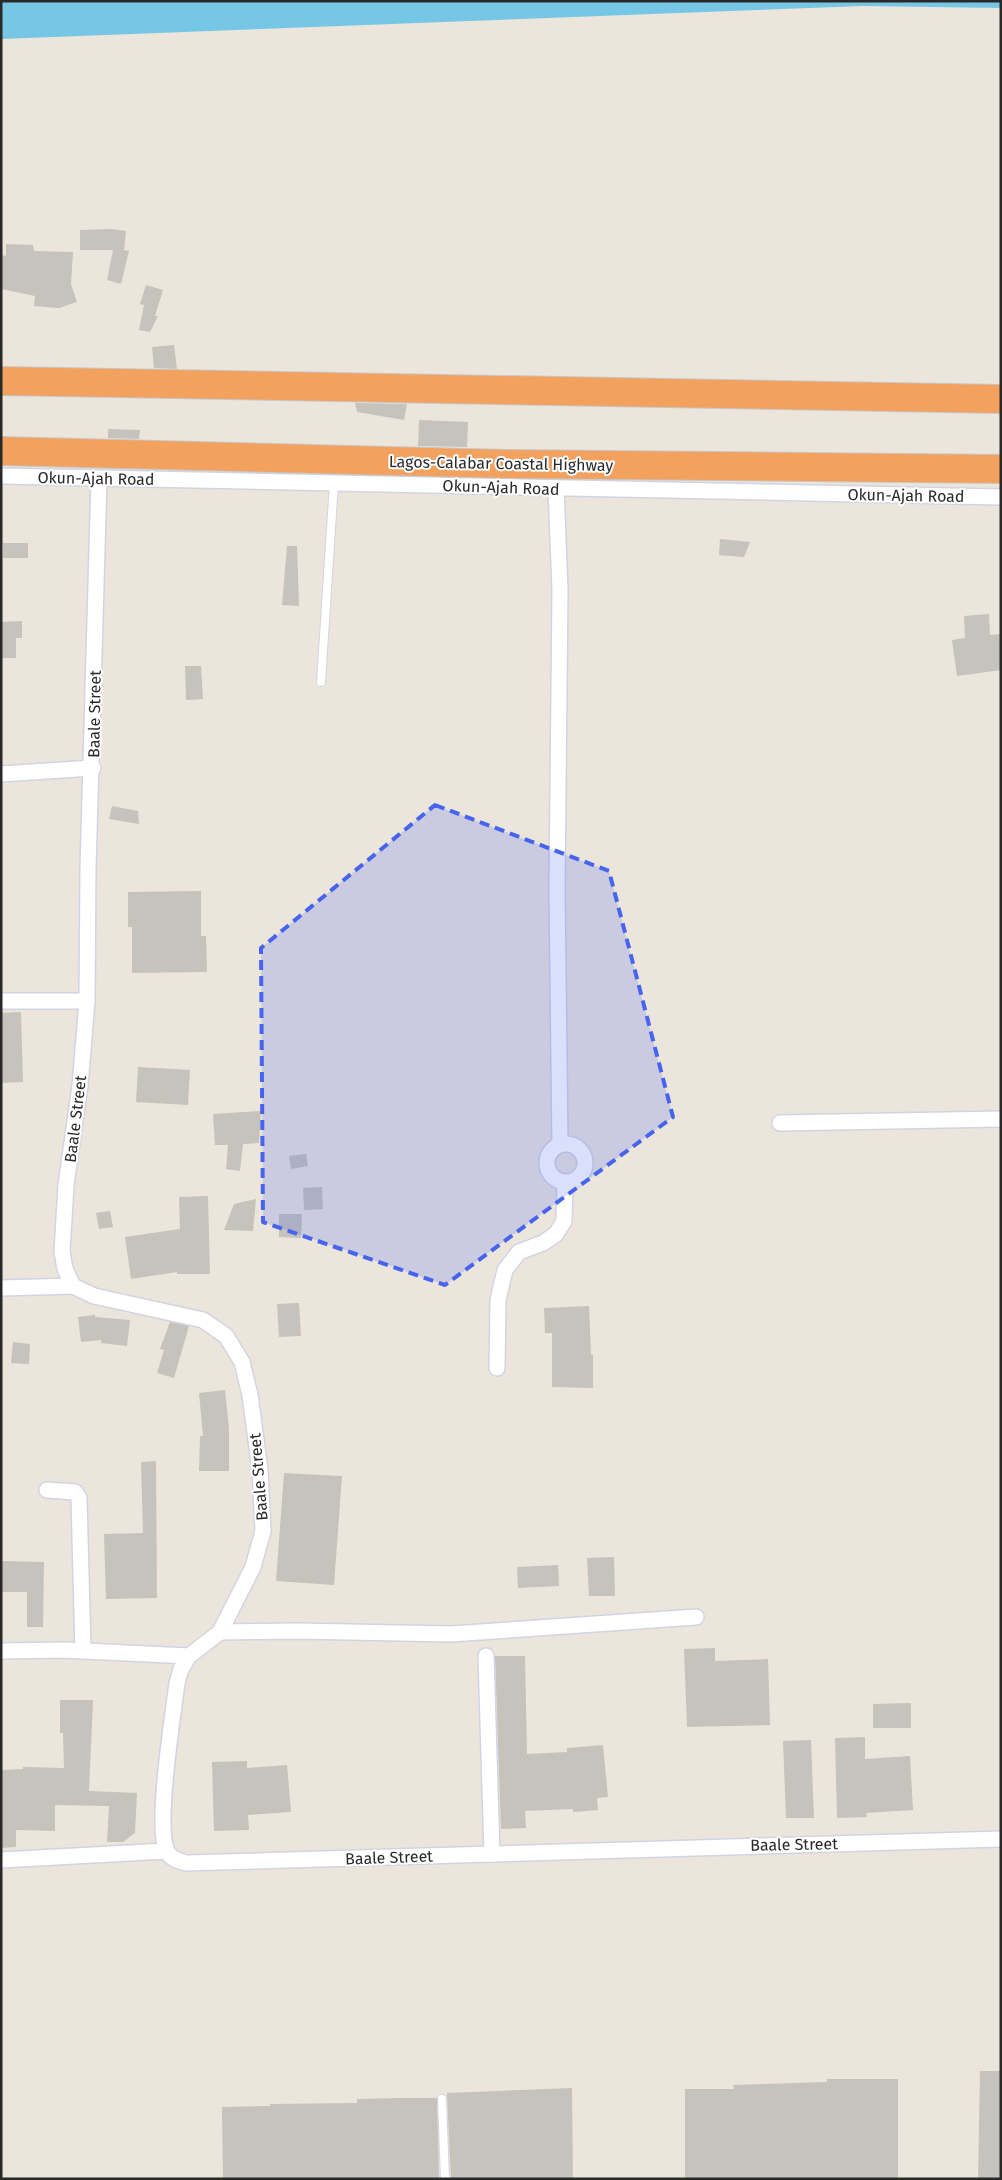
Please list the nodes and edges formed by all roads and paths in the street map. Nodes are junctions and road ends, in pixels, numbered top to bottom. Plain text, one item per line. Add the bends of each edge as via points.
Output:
1 (1, 381) edge
2 (1001, 399) edge
3 (1, 451) edge
4 (1001, 470) edge
5 (1, 476) edge
6 (99, 478) junction
7 (334, 483) junction
8 (556, 488) junction
9 (1001, 497) edge
10 (321, 682) dead end
11 (92, 768) junction
12 (1, 774) edge
13 (1, 1001) edge
14 (87, 1001) junction
15 (1001, 1119) edge
16 (780, 1123) dead end
17 (560, 1144) junction
18 (565, 1182) junction
19 (73, 1286) junction
20 (1, 1288) edge
21 (497, 1368) dead end
22 (47, 1490) dead end
23 (696, 1617) dead end
24 (220, 1632) junction
25 (1, 1651) edge
26 (83, 1651) junction
27 (189, 1656) junction
28 (486, 1656) dead end
29 (1001, 1839) edge
30 (166, 1851) junction
31 (492, 1854) junction
32 (1, 1860) edge
33 (442, 2099) dead end
34 (445, 2179) edge

1 - 2 highway
3 - 4 highway, Lagos-Calabar Coastal Highway via 507,464
5 - 6 street, Okun-Ajah Road
6 - 7 street, Okun-Ajah Road
6 - 11 street, Baale Street
7 - 8 street, Okun-Ajah Road
7 - 10 lane
8 - 9 street, Okun-Ajah Road
8 - 17 street via 560,590 557,890
11 - 12 street
11 - 14 street, Baale Street
13 - 14 street
14 - 19 street, Baale Street via 80,1086 66,1185 62,1252
15 - 16 street
17 - 18 street via 550,1152 547,1165 553,1177
17 - 18 street via 574,1145 584,1154 586,1167 578,1178
18 - 21 street via 564,1222 556,1234 544,1243 519,1252 505,1270 498,1300
19 - 20 street
19 - 24 street, Baale Street via 94,1296 203,1320 226,1336 242,1362 259,1461 263,1531 253,1567
22 - 26 street via 75,1492 79,1498
23 - 24 street via 451,1634
24 - 27 street, Baale Street
25 - 26 street
26 - 27 street
27 - 30 street, Baale Street via 177,1682 164,1804
28 - 31 street
29 - 31 street, Baale Street
30 - 31 street, Baale Street via 172,1858 186,1863
30 - 32 street
33 - 34 lane

